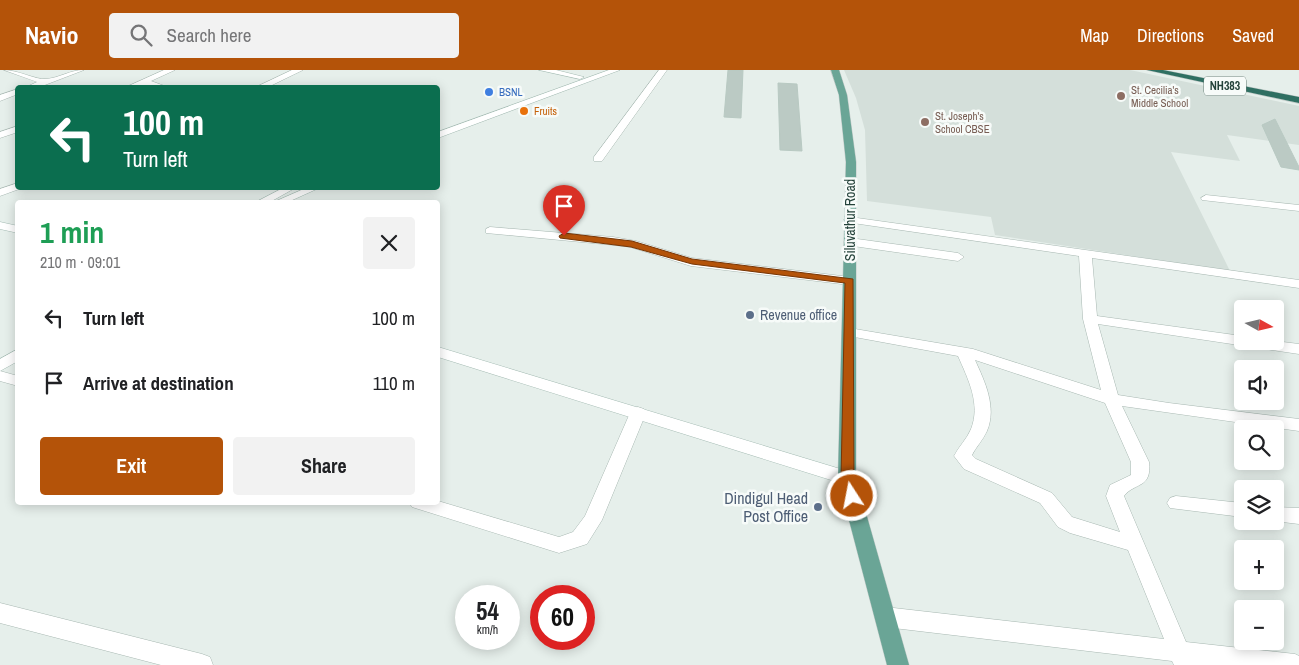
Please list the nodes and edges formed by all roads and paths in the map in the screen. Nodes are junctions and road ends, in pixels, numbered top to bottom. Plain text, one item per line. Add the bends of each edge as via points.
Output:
1 (8, 70) edge
2 (80, 70) edge
3 (171, 70) edge
4 (300, 70) edge
5 (543, 70) edge
6 (602, 70) edge
7 (616, 70) edge
8 (662, 70) edge
9 (835, 70) edge
10 (1151, 70) edge
11 (1165, 70) edge
12 (580, 77) junction
13 (45, 82) junction
14 (144, 82) junction
15 (36, 85) edge
16 (136, 85) edge
17 (155, 85) edge
18 (265, 85) edge
19 (15, 92) edge
20 (0, 98) edge
21 (1299, 98) edge
22 (453, 125) junction
23 (440, 127) edge
24 (15, 130) edge
25 (440, 134) edge
26 (0, 135) edge
27 (598, 159) dead end
28 (15, 187) edge
29 (288, 190) edge
30 (309, 190) edge
31 (0, 193) edge
32 (1206, 198) dead end
33 (266, 200) edge
34 (285, 200) edge
35 (1299, 208) edge
36 (850, 220) junction
37 (0, 225) edge
38 (15, 229) edge
39 (490, 231) dead end
40 (850, 242) junction
41 (1085, 254) junction
42 (958, 257) dead end
43 (850, 281) junction
44 (1299, 284) edge
45 (1090, 319) junction
46 (849, 332) junction
47 (1299, 350) edge
48 (964, 352) junction
49 (440, 353) edge
50 (15, 356) edge
51 (0, 366) edge
52 (0, 376) edge
53 (15, 380) edge
54 (1111, 399) junction
55 (638, 413) junction
56 (1299, 425) edge
57 (848, 478) junction
58 (1176, 503) dead end
59 (428, 505) edge
60 (1234, 509) edge
61 (1284, 515) edge
62 (1299, 516) edge
63 (1133, 543) junction
64 (0, 613) edge
65 (885, 617) junction
66 (1182, 658) edge
67 (202, 665) edge
68 (898, 665) edge
69 (1295, 665) edge

1 - 13 street
2 - 13 street
3 - 14 street
4 - 18 street
5 - 12 street
6 - 12 street
7 - 22 street
8 - 27 street
9 - 36 main road, Siluvathur Road via 843,95 851,162
10 - 21 highway, NH383
11 - 21 highway, NH383
12 - 22 street
13 - 15 street
14 - 16 street
14 - 17 street
19 - 20 street
22 - 23 street
22 - 25 street
24 - 26 street
28 - 31 street
29 - 33 street
30 - 34 street
32 - 35 street
36 - 40 main road, Siluvathur Road
36 - 41 street
37 - 38 street
39 - 43 street via 613,241 692,262
40 - 42 street
40 - 43 main road, Siluvathur Road
41 - 44 street
41 - 45 street
43 - 46 main road, Siluvathur Road
45 - 47 street
45 - 54 street
46 - 48 street
46 - 57 main road, Siluvathur Road
48 - 54 street
48 - 63 street via 979,387 985,413 979,431 963,456 970,464 1046,498 1071,525
49 - 55 street
50 - 51 street
52 - 53 street
54 - 56 street
54 - 63 street via 1140,462 1141,472 1137,480 1120,486 1115,496
55 - 57 street
55 - 59 street via 592,520 580,538 559,545
57 - 65 main road, Siluvathur Road
58 - 60 street
61 - 62 street
63 - 66 street
64 - 67 street
65 - 66 street
65 - 68 main road, Siluvathur Road
66 - 69 street

